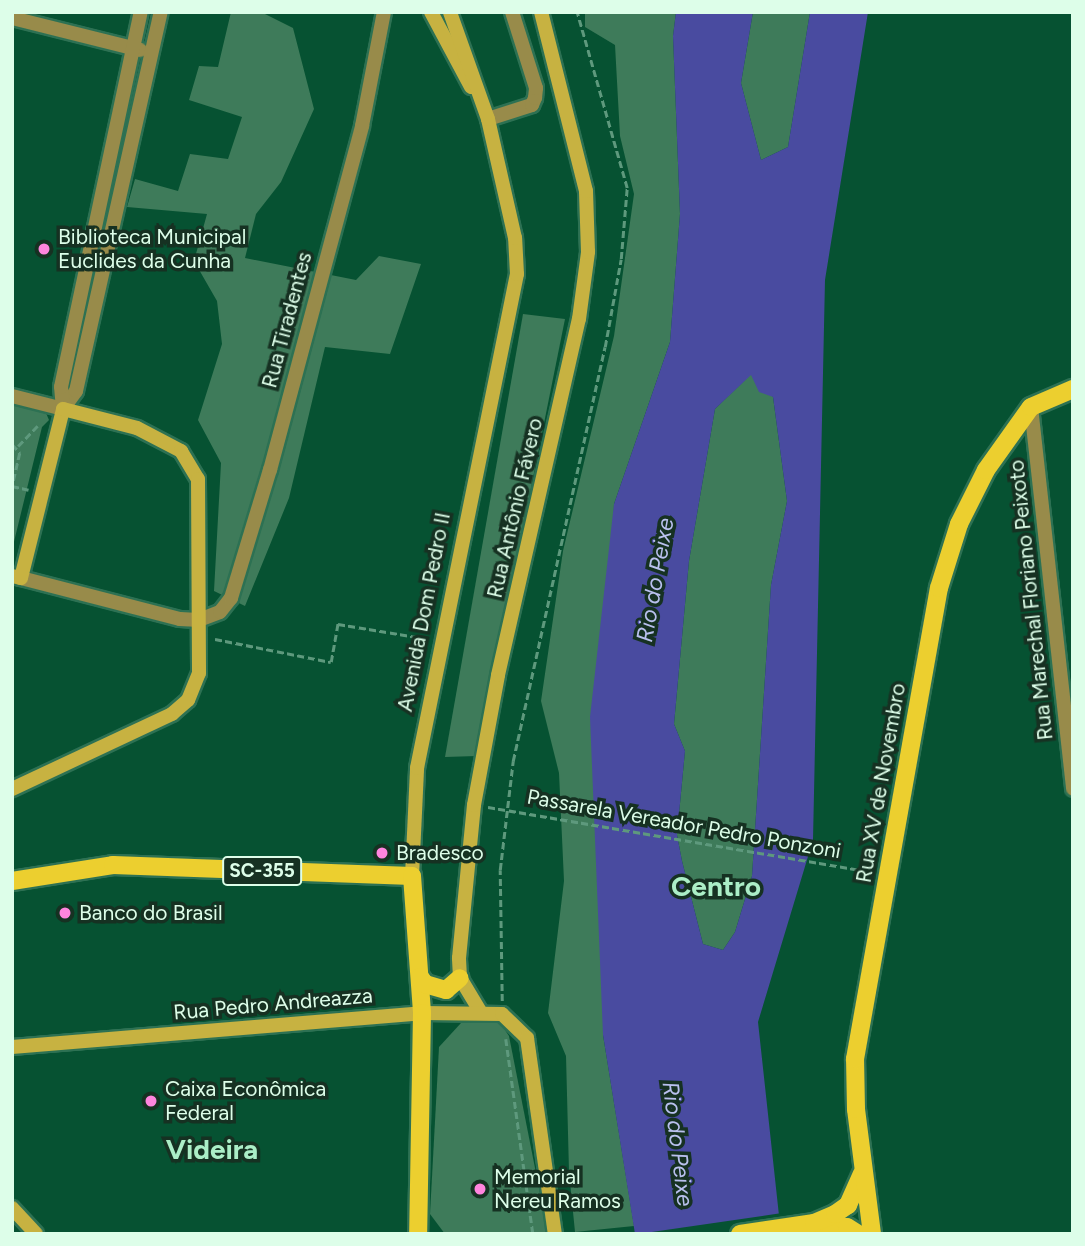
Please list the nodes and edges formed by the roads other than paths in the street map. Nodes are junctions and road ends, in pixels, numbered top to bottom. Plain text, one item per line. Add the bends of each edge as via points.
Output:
1 (141, 12) edge
2 (160, 12) edge
3 (384, 12) edge
4 (431, 12) edge
5 (450, 12) edge
6 (512, 12) edge
7 (541, 12) edge
8 (12, 18) edge
9 (133, 48) junction
10 (152, 52) junction
11 (488, 119) junction
12 (1073, 389) edge
13 (12, 396) edge
14 (1031, 407) junction
15 (63, 409) junction
16 (17, 577) edge
17 (199, 620) junction
18 (12, 789) edge
19 (1073, 789) edge
20 (412, 876) junction
21 (12, 881) edge
22 (420, 977) junction
23 (460, 978) junction
24 (480, 1011) junction
25 (422, 1013) junction
26 (12, 1047) edge
27 (863, 1171) junction
28 (12, 1208) edge
29 (806, 1224) junction
30 (36, 1234) edge
31 (418, 1234) edge
32 (555, 1234) edge
33 (740, 1234) edge
34 (859, 1234) edge
35 (872, 1234) edge

1 - 9 street
2 - 10 street
3 - 17 street, Rua Tiradentes via 362,126 239,580 219,611
4 - 11 main road
5 - 11 main road, Avenida Dom Pedro II
6 - 11 street via 536,88 535,98 532,105
7 - 23 main road, Rua Antônio Fávero via 586,191 588,252 579,319 498,675 474,805
8 - 9 street
9 - 10 street
9 - 15 street via 61,387
10 - 15 street via 76,391
11 - 20 main road, Avenida Dom Pedro II via 515,237 517,274 417,768
12 - 14 main road
13 - 15 street
14 - 19 street, Rua Marechal Floriano Peixoto
14 - 27 main road, Rua XV de Novembro via 966,506 939,588 855,1059
15 - 16 main road
15 - 17 main road via 137,428 181,452 198,479
16 - 17 street
17 - 18 main road via 200,673 188,700 172,715
20 - 21 main road, SC-355 via 113,865
20 - 22 main road, Avenida Dom Pedro II
22 - 23 main road via 425,984 446,990
22 - 25 main road, Avenida Dom Pedro II
23 - 24 main road
24 - 25 main road, Rua Pedro Andreazza
24 - 32 main road, Rua Pedro Andreazza via 502,1014 527,1038
25 - 26 main road, Rua Pedro Andreazza
25 - 31 main road, Avenida Dom Pedro II
27 - 29 main road via 848,1205
27 - 35 main road, Rua XV de Novembro
28 - 30 main road
29 - 33 main road
29 - 34 main road via 847,1227

